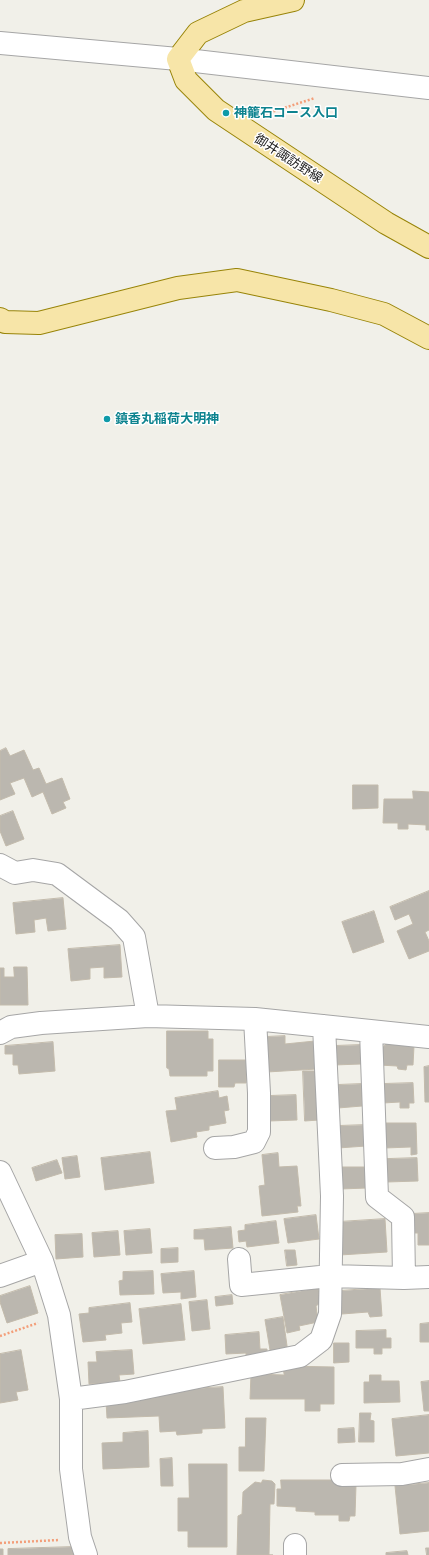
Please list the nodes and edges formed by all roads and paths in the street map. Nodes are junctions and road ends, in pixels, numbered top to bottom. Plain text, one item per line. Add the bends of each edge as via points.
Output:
1 (293, 0) edge
2 (0, 43) edge
3 (178, 59) junction
4 (429, 88) edge
5 (429, 247) edge
6 (0, 319) edge
7 (429, 338) edge
8 (0, 865) edge
9 (148, 1016) junction
10 (255, 1019) junction
11 (324, 1026) junction
12 (371, 1032) junction
13 (0, 1033) edge
14 (429, 1037) edge
15 (215, 1148) dead end
16 (0, 1172) edge
17 (239, 1259) dead end
18 (42, 1261) junction
19 (0, 1276) edge
20 (330, 1276) junction
21 (429, 1277) edge
22 (404, 1278) junction
23 (59, 1315) junction
24 (0, 1336) edge
25 (71, 1399) junction
26 (429, 1469) edge
27 (342, 1475) dead end
28 (0, 1543) edge
29 (83, 1546) edge

1 - 3 main road via 244,11 198,33
2 - 3 street
3 - 4 street
3 - 5 main road, 御井諏訪野線 via 186,80 216,110 386,223
6 - 7 main road via 5,322 39,323 178,288 238,280 384,314
8 - 9 street via 15,873 33,870 57,874 119,920 134,936
9 - 10 street
9 - 13 street via 41,1022 11,1027
10 - 11 street
10 - 15 street via 259,1132 254,1142
11 - 12 street
11 - 20 street via 332,1196
12 - 14 street
12 - 22 street via 377,1197 403,1217
16 - 18 street
17 - 20 street via 241,1285
18 - 19 street
18 - 23 street
20 - 22 street
20 - 25 street via 330,1314 321,1340 300,1356 125,1392
21 - 22 street
23 - 24 path
23 - 25 street
25 - 29 street via 71,1469
26 - 27 street via 402,1474
28 - 29 path via 61,1540

